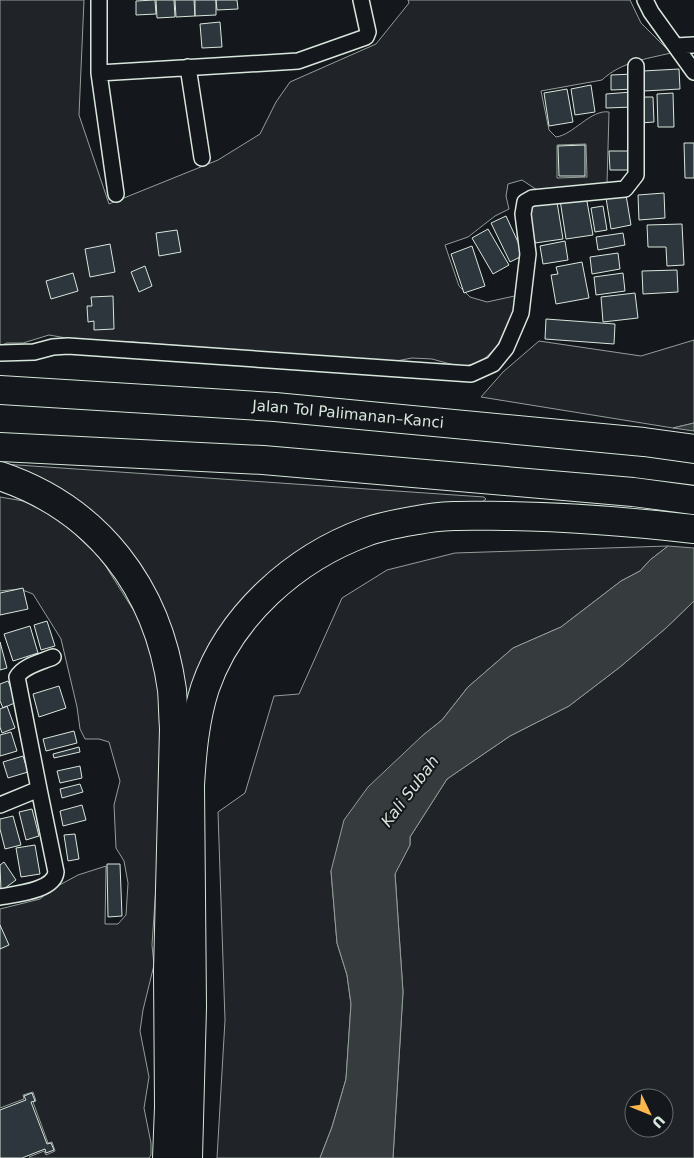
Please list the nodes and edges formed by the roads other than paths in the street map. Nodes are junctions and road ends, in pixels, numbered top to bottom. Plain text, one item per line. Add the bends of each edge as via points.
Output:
1 (99, 0) edge
2 (361, 0) edge
3 (645, 0) edge
4 (694, 45) edge
5 (676, 46) junction
6 (636, 66) dead end
7 (188, 67) junction
8 (694, 72) edge
9 (99, 73) junction
10 (202, 158) dead end
11 (116, 194) dead end
12 (0, 353) edge
13 (0, 390) edge
14 (0, 447) edge
15 (694, 449) edge
16 (0, 476) edge
17 (694, 500) edge
18 (694, 529) edge
19 (53, 657) dead end
20 (39, 789) junction
21 (0, 805) edge
22 (0, 898) edge
23 (168, 1158) edge
24 (188, 1158) edge

1 - 9 street
2 - 7 street via 368,32 366,37 298,61
3 - 5 street
4 - 5 street
5 - 8 street
6 - 12 street via 636,175 625,189 532,198 525,202 523,214 528,254 521,314 506,348 493,364 471,374 68,346
7 - 9 street
7 - 10 street
9 - 11 street
13 - 15 highway, Jalan Tol Palimanan–Kanci via 275,407
14 - 17 highway via 263,460
16 - 23 highway via 57,502 107,543 146,602 165,655 172,691 174,728 168,971
18 - 24 highway via 544,517 420,519 368,531 322,552 264,596 227,642 214,666 196,722 190,785 192,1007
19 - 20 street via 25,668 16,677
20 - 21 street
20 - 22 street via 56,876 48,885

